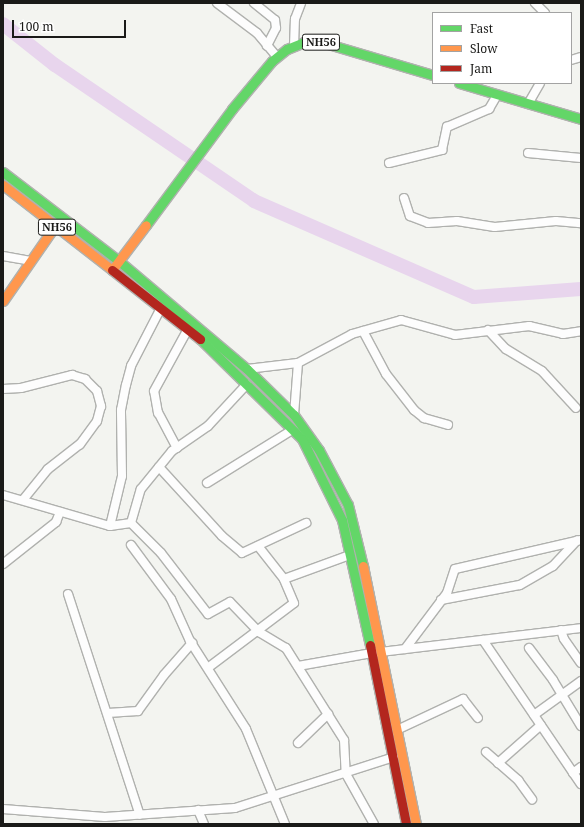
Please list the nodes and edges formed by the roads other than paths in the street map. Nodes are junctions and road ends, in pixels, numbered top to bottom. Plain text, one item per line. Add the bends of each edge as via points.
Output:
1 (217, 3) edge
2 (254, 3) edge
3 (300, 3) edge
4 (535, 3) edge
5 (544, 12) edge
6 (267, 46) junction
7 (294, 46) junction
8 (276, 57) junction
9 (432, 75) edge
10 (462, 84) edge
11 (539, 84) edge
12 (497, 95) junction
13 (528, 104) junction
14 (581, 119) edge
15 (528, 153) dead end
16 (581, 158) edge
17 (389, 163) dead end
18 (3, 172) edge
19 (3, 185) edge
20 (404, 198) dead end
21 (581, 223) edge
22 (55, 226) junction
23 (3, 256) edge
24 (31, 261) junction
25 (119, 261) junction
26 (112, 270) junction
27 (4, 298) edge
28 (161, 308) junction
29 (188, 329) junction
30 (488, 330) junction
31 (363, 331) junction
32 (581, 331) edge
33 (298, 363) junction
34 (247, 369) junction
35 (247, 384) junction
36 (3, 389) edge
37 (576, 408) dead end
38 (294, 415) junction
39 (448, 425) dead end
40 (292, 430) junction
41 (177, 448) junction
42 (159, 467) junction
43 (207, 483) dead end
44 (3, 495) edge
45 (24, 499) junction
46 (60, 512) junction
47 (131, 522) junction
48 (306, 523) dead end
49 (110, 526) junction
50 (580, 539) edge
51 (131, 545) dead end
52 (258, 546) junction
53 (350, 554) junction
54 (3, 564) edge
55 (284, 579) junction
56 (68, 594) dead end
57 (441, 600) junction
58 (581, 628) edge
59 (561, 630) junction
60 (259, 632) junction
61 (483, 640) junction
62 (192, 643) junction
63 (529, 648) dead end
64 (405, 649) junction
65 (383, 651) junction
66 (372, 653) junction
67 (581, 663) edge
68 (298, 666) junction
69 (209, 667) junction
70 (581, 681) edge
71 (561, 695) junction
72 (108, 713) junction
73 (328, 714) junction
74 (534, 715) junction
75 (478, 718) dead end
76 (541, 725) junction
77 (581, 726) edge
78 (399, 729) junction
79 (298, 743) dead end
80 (486, 752) dead end
81 (394, 757) junction
82 (498, 763) junction
83 (581, 768) edge
84 (573, 773) junction
85 (346, 774) junction
86 (581, 784) edge
87 (272, 796) junction
88 (532, 799) dead end
89 (3, 809) edge
90 (198, 810) junction
91 (140, 815) junction
92 (204, 824) edge
93 (285, 824) edge
94 (374, 824) edge
95 (406, 824) edge
96 (416, 824) edge

1 - 6 street via 257,33
2 - 6 street via 275,20 276,28
3 - 7 street via 295,19
4 - 5 street
6 - 8 street
7 - 8 main road, NH56
7 - 9 main road, NH56 via 318,41
8 - 25 main road, NH56 via 232,109
10 - 12 main road
11 - 13 street
12 - 13 main road
12 - 17 street via 489,109 447,127 442,150
13 - 14 main road
15 - 16 street
18 - 25 main road, NH56
19 - 22 main road, NH56
20 - 21 street via 410,216 428,223 457,221 495,227 556,221
22 - 24 main road
22 - 26 main road, NH56
23 - 24 street
24 - 27 main road
25 - 26 main road, NH56
25 - 34 main road, NH56
26 - 28 main road
28 - 29 main road
28 - 49 street via 131,366 126,385 121,410 122,476
29 - 35 main road
29 - 41 street via 154,391 158,413
30 - 31 street via 455,335 401,320
30 - 32 street via 529,326 563,334
30 - 37 street via 506,349 542,370
31 - 33 street
31 - 39 street via 386,374 414,410 424,418
33 - 34 street
33 - 38 street
34 - 38 main road, NH56
35 - 40 main road
35 - 41 street via 208,426
36 - 45 street via 21,388 72,375 85,379 97,391 101,406 97,421 80,444 48,469
38 - 65 main road via 319,450 348,505
40 - 43 street
40 - 53 main road via 302,439 342,520
41 - 42 street
42 - 47 street via 141,489
42 - 52 street via 222,536 242,553
44 - 45 street
45 - 46 street
46 - 49 street
46 - 54 street via 56,522
47 - 49 street
47 - 60 street via 161,553 208,614 230,602
48 - 52 street
50 - 57 street via 553,566 520,585
50 - 57 street via 455,569 447,593
51 - 62 street via 171,599
52 - 55 street
53 - 55 street
53 - 66 main road
55 - 60 street via 294,604
56 - 72 street
57 - 64 street
58 - 59 street
59 - 61 street
59 - 67 street via 564,639
60 - 68 street via 286,648
60 - 69 street
61 - 64 street
61 - 74 street
62 - 69 street
62 - 72 street via 164,675 138,711
63 - 71 street
64 - 65 street
65 - 66 street
65 - 78 main road
66 - 68 street
66 - 81 main road
68 - 73 street
69 - 87 street via 246,729
70 - 71 street
71 - 74 street
71 - 77 street
72 - 91 street
73 - 79 street
73 - 85 street via 344,740
74 - 76 street
75 - 78 street via 463,700
76 - 82 street
76 - 84 street
78 - 96 main road
80 - 82 street
81 - 85 street
81 - 95 main road
82 - 88 street via 518,780
83 - 84 street
84 - 86 street
85 - 87 street
85 - 94 street
87 - 90 street via 235,808
87 - 93 street
89 - 91 street via 105,818
90 - 91 street
90 - 92 street

